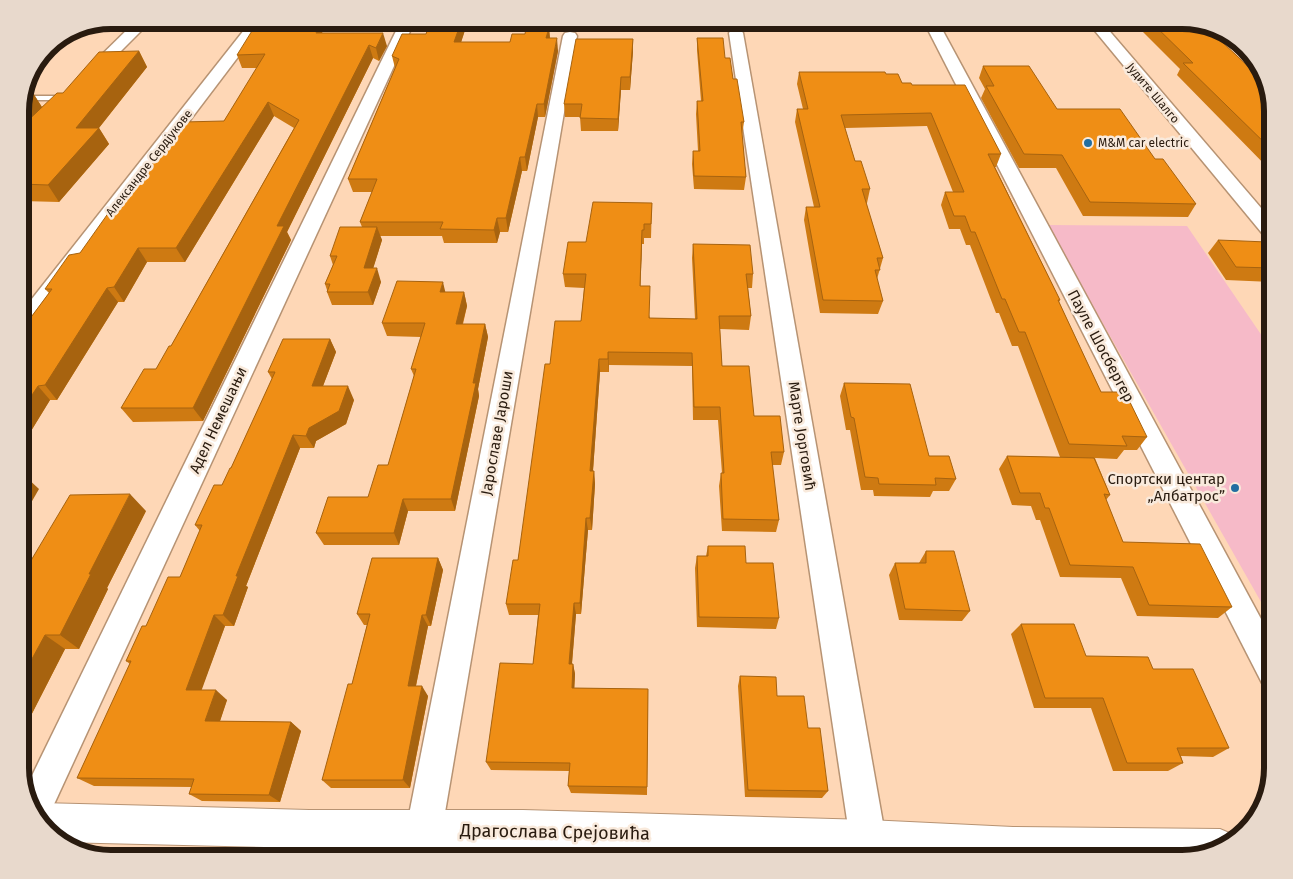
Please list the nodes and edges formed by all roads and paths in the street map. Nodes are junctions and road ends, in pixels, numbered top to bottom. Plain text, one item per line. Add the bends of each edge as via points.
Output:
1 (136, 29) edge
2 (252, 29) edge
3 (403, 29) edge
4 (935, 29) edge
5 (1101, 29) edge
6 (736, 33) dead end
7 (570, 36) dead end
8 (30, 98) edge
9 (66, 98) junction
10 (53, 111) edge
11 (1264, 223) edge
12 (29, 317) edge
13 (1264, 655) edge
14 (37, 803) edge
15 (50, 823) edge
16 (424, 830) junction
17 (868, 840) junction
18 (305, 844) edge
19 (493, 844) edge
20 (1195, 849) edge
21 (981, 850) edge
22 (1169, 850) edge

1 - 9 street
2 - 12 street, Александре Сердјукове
3 - 14 street, Адел Немешањи
4 - 13 street, Пауле Шосбергер
5 - 11 street, Јудите Шалго
6 - 17 street, Марте Јорговић
7 - 16 street, Јарославе Јароши
8 - 9 lane
9 - 10 street
15 - 18 street, Драгослава Срејовића
16 - 18 street, Драгослава Срејовића
16 - 19 street, Драгослава Срејовића
17 - 19 street, Драгослава Срејовића
17 - 21 street, Драгослава Срејовића
20 - 22 street, Драгослава Срејовића

